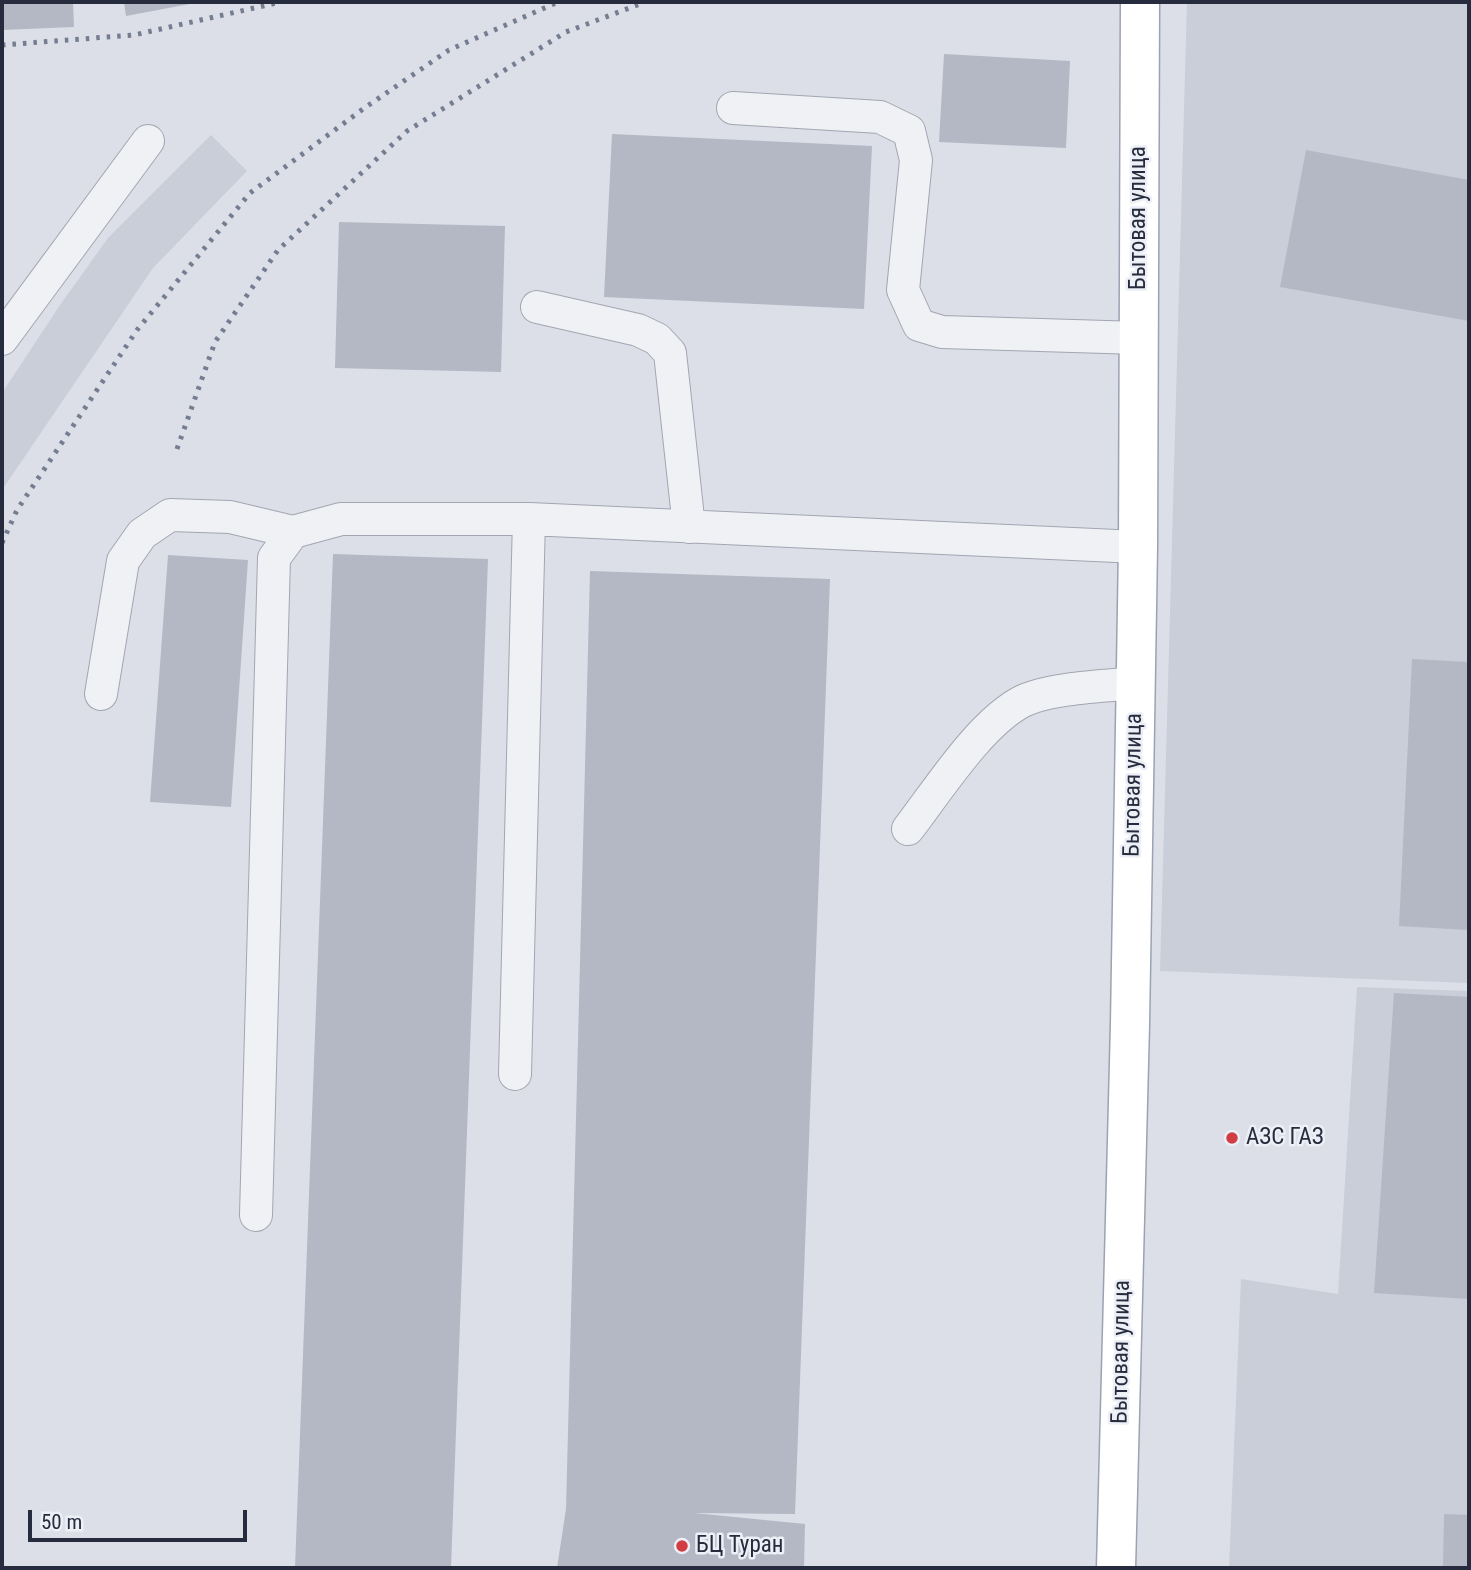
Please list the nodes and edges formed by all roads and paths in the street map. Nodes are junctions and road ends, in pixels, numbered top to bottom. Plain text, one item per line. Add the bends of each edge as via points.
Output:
1 (1140, 2) edge
2 (733, 108) dead end
3 (148, 141) dead end
4 (537, 307) dead end
5 (1139, 338) junction
6 (2, 339) edge
7 (529, 519) junction
8 (689, 527) junction
9 (293, 532) junction
10 (1138, 547) junction
11 (1136, 683) junction
12 (101, 694) dead end
13 (908, 829) dead end
14 (514, 1074) dead end
15 (256, 1214) dead end
16 (1116, 1568) edge

1 - 5 main road, Бытовая улица
2 - 5 lane via 880,117 909,131 916,160 903,290 919,325 942,332
3 - 6 lane
4 - 8 lane via 638,330 657,339 670,353
5 - 10 main road, Бытовая улица
7 - 8 lane
7 - 9 lane via 341,519
7 - 14 lane
8 - 10 lane
9 - 12 lane via 230,517 170,515 142,534 123,561
9 - 15 lane via 274,558
10 - 11 main road, Бытовая улица
11 - 13 lane via 1025,700 990,723
11 - 16 main road, Бытовая улица

